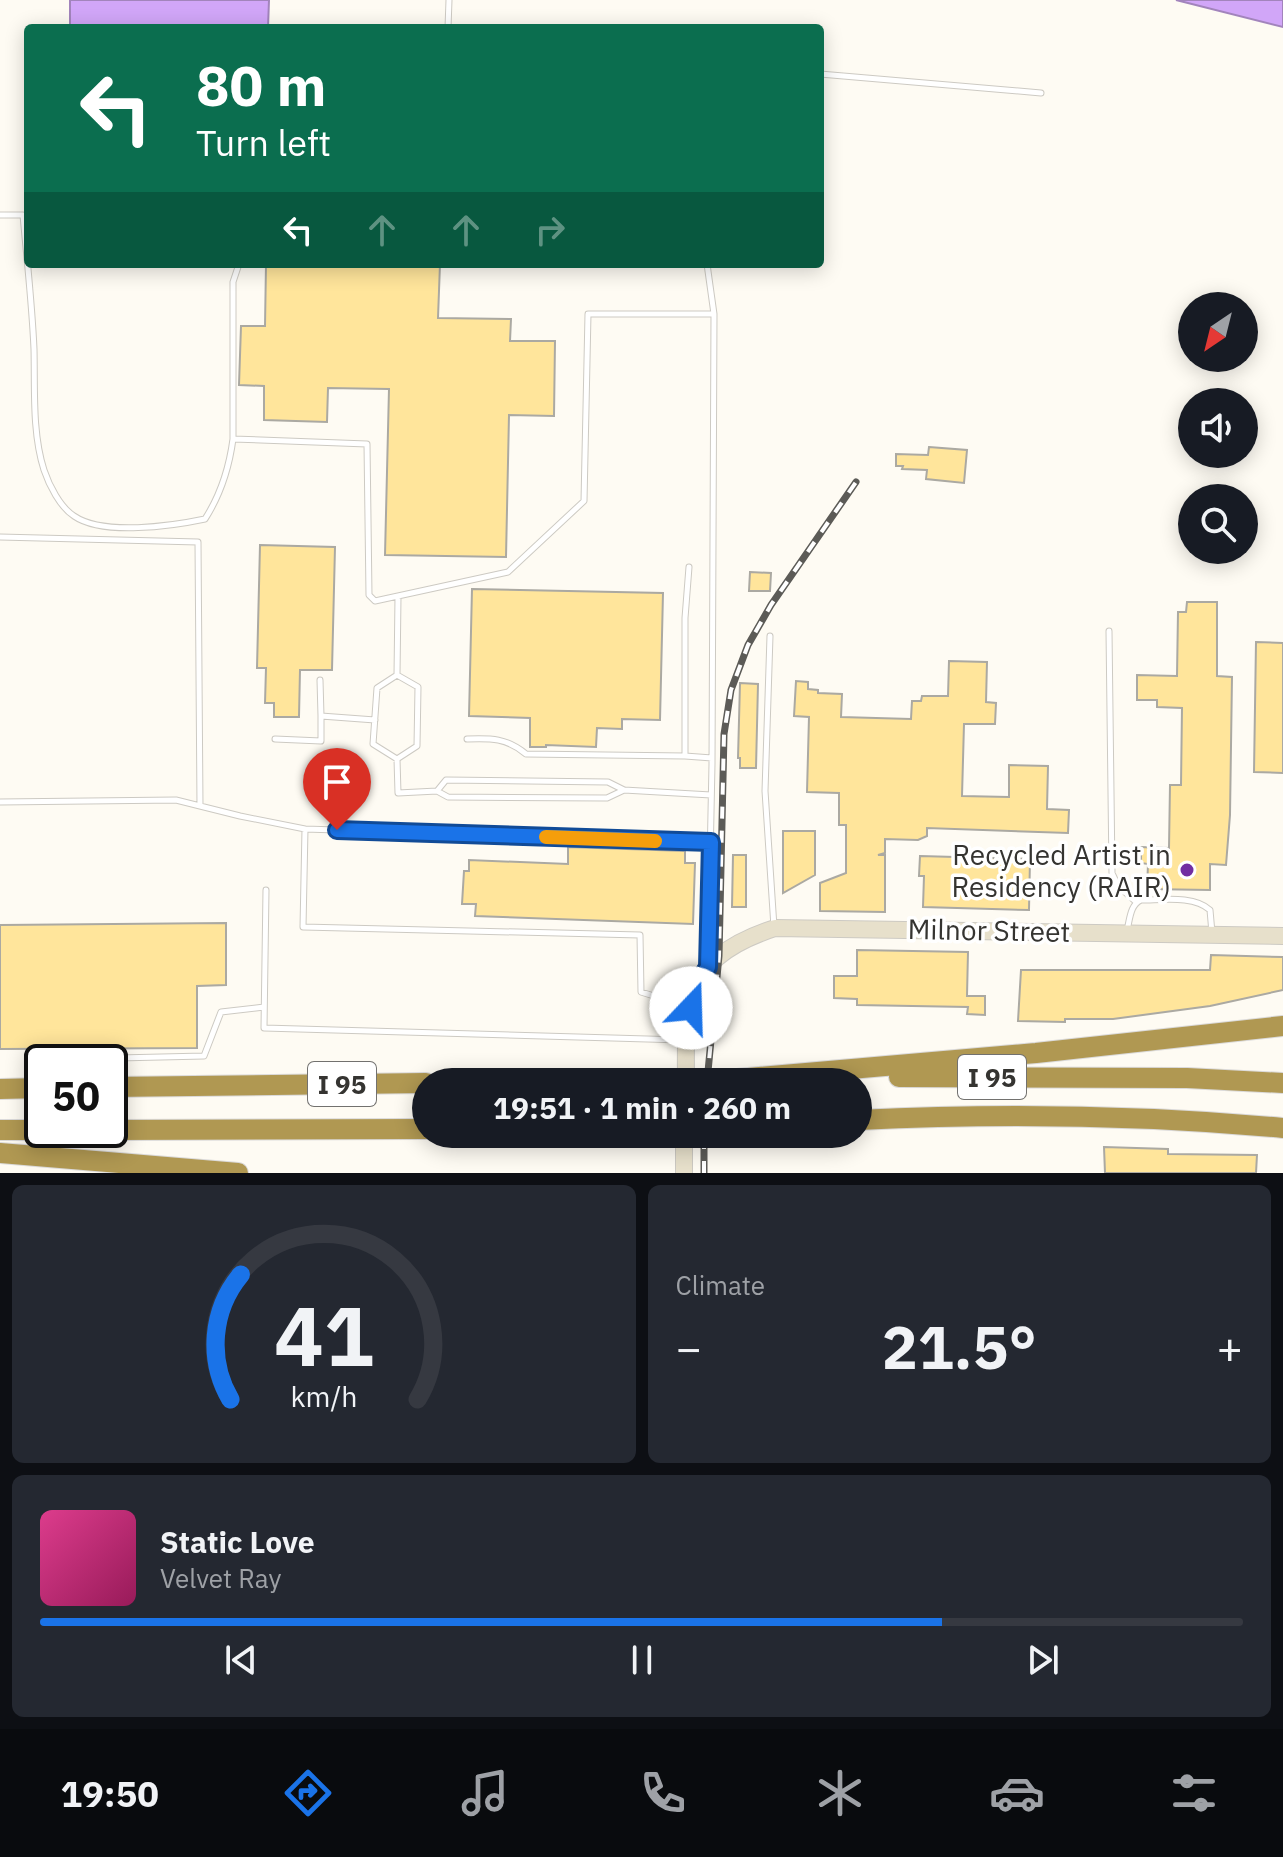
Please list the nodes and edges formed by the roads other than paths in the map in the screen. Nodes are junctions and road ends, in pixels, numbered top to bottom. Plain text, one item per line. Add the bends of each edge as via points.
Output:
1 (449, 0) edge
2 (448, 24) edge
3 (824, 74) edge
4 (1041, 93) dead end
5 (0, 215) edge
6 (24, 227) edge
7 (28, 268) edge
8 (238, 268) edge
9 (708, 268) edge
10 (714, 314) junction
11 (233, 439) junction
12 (0, 537) edge
13 (689, 567) dead end
14 (398, 597) junction
15 (1109, 631) dead end
16 (770, 636) dead end
17 (397, 675) junction
18 (320, 680) dead end
19 (321, 716) junction
20 (375, 720) junction
21 (275, 739) dead end
22 (467, 739) dead end
23 (685, 756) junction
24 (712, 758) junction
25 (397, 759) junction
26 (624, 790) junction
27 (437, 791) junction
28 (711, 795) junction
29 (0, 802) edge
30 (200, 806) junction
31 (305, 829) junction
32 (711, 842) junction
33 (266, 890) dead end
34 (1136, 902) junction
35 (775, 928) junction
36 (1127, 932) junction
37 (1211, 934) junction
38 (1283, 936) edge
39 (708, 967) junction
40 (264, 1007) junction
41 (691, 1008) junction
42 (1283, 1026) edge
43 (687, 1040) junction
44 (128, 1058) edge
45 (686, 1068) edge
46 (864, 1068) edge
47 (872, 1078) edge
48 (412, 1083) edge
49 (1283, 1083) edge
50 (128, 1087) edge
51 (24, 1088) edge
52 (0, 1089) edge
53 (872, 1120) edge
54 (1283, 1128) edge
55 (412, 1129) edge
56 (0, 1130) edge
57 (24, 1130) edge
58 (128, 1130) edge
59 (684, 1148) edge
60 (0, 1153) edge
61 (238, 1173) edge
62 (684, 1173) edge

1 - 2 lane
3 - 4 lane
5 - 6 lane via 23,215
7 - 11 lane via 44,470 60,502 74,516 139,529 205,519 230,466
8 - 11 lane via 233,282
9 - 10 lane
10 - 14 lane via 588,314 584,501 508,572
10 - 24 lane
11 - 14 lane via 367,444 369,595 375,601
12 - 30 lane via 198,542
13 - 23 lane
14 - 17 lane
15 - 34 lane via 1112,873
16 - 35 lane via 765,791
17 - 20 lane via 377,688
17 - 25 lane via 418,687 417,746
18 - 19 lane
19 - 20 lane
19 - 21 lane via 321,741
20 - 25 lane via 373,744
22 - 23 lane via 495,738 526,754
23 - 24 lane
24 - 28 lane
25 - 27 lane via 398,793
26 - 27 lane via 607,798 448,797
26 - 27 lane via 608,782 446,780
26 - 28 lane
28 - 32 lane
29 - 30 lane via 176,800
30 - 31 lane
31 - 32 lane
31 - 41 lane via 303,927 640,935 641,992
32 - 39 lane
33 - 40 lane
34 - 36 lane
34 - 37 lane via 1203,904 1210,910
35 - 36 main road, Milnor Street
35 - 39 main road, Milnor Street via 741,941
36 - 37 main road, Milnor Street
37 - 38 main road, Milnor Street
39 - 41 main road via 694,990
40 - 43 lane via 264,1028
40 - 44 lane via 221,1012 204,1056
41 - 43 main road
42 - 46 highway
43 - 45 main road
47 - 49 highway, I 95
48 - 50 highway, I 95
51 - 52 highway
53 - 54 highway, I 95 via 1114,1117
55 - 58 highway, I 95
56 - 57 highway
59 - 62 main road
60 - 61 highway

